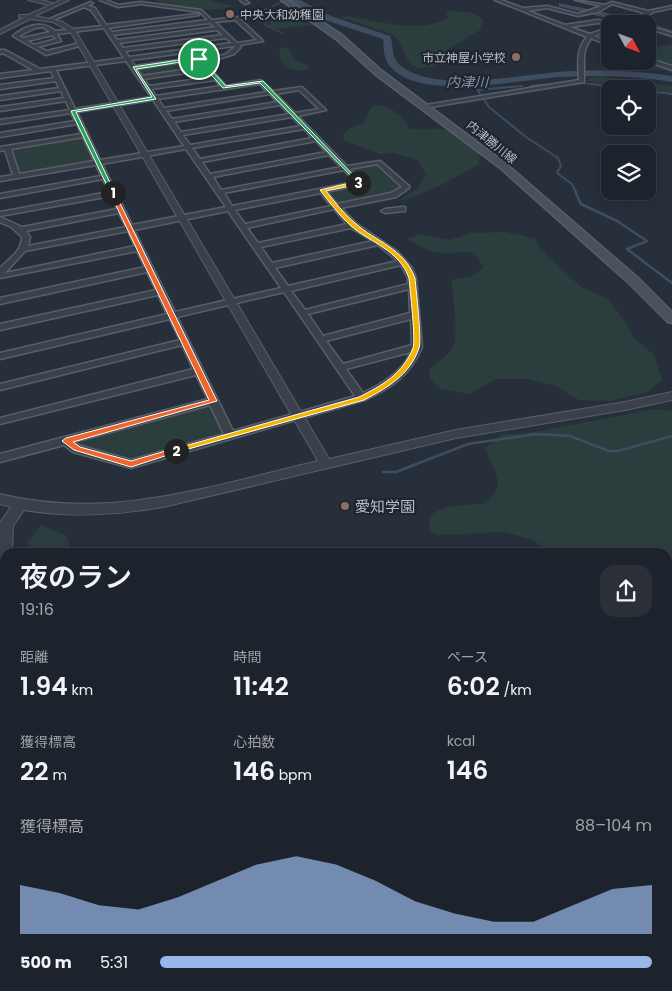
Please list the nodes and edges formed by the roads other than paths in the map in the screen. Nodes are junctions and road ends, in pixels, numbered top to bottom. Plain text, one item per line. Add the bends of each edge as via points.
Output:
1 (12, 0) edge
2 (31, 0) edge
3 (58, 0) edge
4 (66, 0) edge
5 (101, 0) edge
6 (284, 0) edge
7 (497, 0) edge
8 (540, 0) edge
9 (577, 0) edge
10 (0, 2) edge
11 (50, 3) junction
12 (142, 3) junction
13 (85, 6) junction
14 (118, 6) junction
15 (606, 6) junction
16 (172, 7) junction
17 (672, 7) edge
18 (554, 8) junction
19 (146, 9) dead end
20 (521, 10) junction
21 (122, 12) dead end
22 (649, 13) junction
23 (151, 14) dead end
24 (204, 14) junction
25 (644, 15) edge
26 (24, 17) junction
27 (126, 17) dead end
28 (180, 17) junction
29 (49, 20) junction
30 (156, 20) junction
31 (601, 20) edge
32 (212, 21) junction
33 (130, 23) junction
34 (105, 26) junction
35 (567, 26) junction
36 (0, 28) edge
37 (219, 28) junction
38 (72, 30) junction
39 (656, 30) edge
40 (0, 32) edge
41 (601, 32) edge
42 (54, 33) junction
43 (110, 34) junction
44 (672, 35) edge
45 (227, 36) junction
46 (591, 36) junction
47 (23, 40) junction
48 (601, 40) edge
49 (116, 42) junction
50 (236, 44) junction
51 (80, 45) junction
52 (35, 46) junction
53 (122, 50) junction
54 (191, 50) junction
55 (0, 52) edge
56 (127, 59) junction
57 (203, 63) junction
58 (656, 63) edge
59 (91, 64) junction
60 (134, 68) junction
61 (672, 68) edge
62 (53, 69) junction
63 (0, 71) edge
64 (38, 71) junction
65 (3, 76) edge
66 (141, 78) junction
67 (215, 78) junction
68 (58, 79) junction
69 (0, 87) edge
70 (148, 88) junction
71 (225, 88) junction
72 (63, 89) junction
73 (272, 93) junction
74 (0, 98) edge
75 (154, 98) junction
76 (68, 99) junction
77 (282, 103) junction
78 (114, 104) junction
79 (426, 107) junction
80 (0, 109) edge
81 (162, 110) junction
82 (73, 111) junction
83 (293, 115) junction
84 (171, 121) junction
85 (0, 122) edge
86 (78, 122) junction
87 (305, 127) junction
88 (180, 134) junction
89 (0, 135) edge
90 (85, 135) junction
91 (318, 139) junction
92 (188, 147) junction
93 (4, 148) edge
94 (332, 153) junction
95 (144, 155) junction
96 (199, 161) junction
97 (98, 163) junction
98 (346, 168) junction
99 (17, 176) junction
100 (209, 176) junction
101 (105, 177) junction
102 (0, 180) edge
103 (322, 190) junction
104 (219, 192) junction
105 (113, 193) junction
106 (0, 196) edge
107 (338, 207) junction
108 (231, 208) junction
109 (402, 209) dead end
110 (121, 210) junction
111 (385, 211) dead end
112 (0, 214) edge
113 (182, 218) junction
114 (0, 219) edge
115 (353, 225) junction
116 (244, 226) junction
117 (130, 228) junction
118 (23, 229) junction
119 (380, 242) junction
120 (257, 246) junction
121 (139, 248) junction
122 (24, 249) junction
123 (403, 262) junction
124 (272, 266) junction
125 (149, 269) junction
126 (0, 275) edge
127 (412, 286) junction
128 (287, 289) junction
129 (160, 292) junction
130 (0, 301) edge
131 (230, 302) junction
132 (303, 313) junction
133 (172, 316) junction
134 (414, 316) junction
135 (672, 318) edge
136 (0, 328) edge
137 (320, 340) junction
138 (184, 342) junction
139 (417, 347) junction
140 (0, 356) edge
141 (340, 368) junction
142 (198, 370) junction
143 (0, 387) edge
144 (672, 396) edge
145 (361, 398) junction
146 (213, 401) junction
147 (298, 416) junction
148 (0, 421) edge
149 (230, 435) junction
150 (66, 441) junction
151 (0, 458) edge
152 (326, 464) junction
153 (0, 499) edge
154 (20, 505) junction
155 (5, 548) edge

1 - 10 street
2 - 11 street
3 - 11 street
4 - 26 street
5 - 13 street
5 - 14 street
6 - 79 main road, 内津勝川線 via 333,32 379,73
7 - 20 street
8 - 18 street via 560,4
9 - 15 street
11 - 26 street
12 - 14 street
12 - 16 street
12 - 19 street
13 - 29 street
13 - 34 street via 93,9
14 - 21 street
15 - 18 street via 578,15
15 - 22 street via 612,3
16 - 24 street
16 - 28 street
17 - 22 street
18 - 20 street
20 - 35 street
22 - 25 street
23 - 30 street
24 - 28 street
24 - 32 street
26 - 29 street
26 - 36 street
26 - 40 street
27 - 33 street
28 - 30 street
29 - 38 street
30 - 33 street
31 - 35 street
32 - 37 street
32 - 43 street
32 - 50 street via 236,18 261,41
33 - 34 street
34 - 38 street
34 - 43 street
35 - 46 street
37 - 45 street
37 - 49 street
38 - 42 street
38 - 51 street
39 - 44 street
41 - 46 street
42 - 47 street
42 - 47 street via 45,26 35,25 15,36
42 - 52 street via 59,40
43 - 49 street
45 - 50 street
45 - 53 street
46 - 48 street
46 - 79 street via 580,55 582,81
47 - 52 street
49 - 53 street
50 - 54 street
50 - 57 street via 238,49 235,52
51 - 52 street via 51,53
51 - 59 street
53 - 56 street
54 - 56 street
54 - 57 street
55 - 64 street
56 - 59 street
56 - 60 street
57 - 60 street
57 - 66 street
57 - 67 street
58 - 61 street
59 - 62 street
59 - 78 street
60 - 66 street
62 - 64 street
62 - 68 street
63 - 65 street
64 - 65 street
66 - 70 street
67 - 70 street
67 - 71 street
68 - 69 street
68 - 72 street
70 - 75 street
71 - 73 street via 261,82
71 - 75 street
72 - 74 street
72 - 76 street
73 - 77 street
73 - 81 street
73 - 83 street via 300,88 323,110
75 - 78 street
75 - 81 street
76 - 80 street
76 - 82 street
77 - 83 street
77 - 84 street
78 - 82 street
78 - 95 street
79 - 135 main road, 内津勝川線 via 502,165
81 - 84 street
82 - 85 street
82 - 86 street
83 - 87 street
83 - 88 street
84 - 88 street
86 - 89 street
86 - 90 street
87 - 91 street
87 - 92 street
88 - 92 street
90 - 93 street
90 - 97 street
91 - 94 street
91 - 96 street
92 - 95 street
92 - 96 street
93 - 99 street
94 - 98 street
94 - 100 street
95 - 97 street
95 - 113 street
96 - 100 street
97 - 99 street
97 - 101 street
98 - 103 street via 360,182
98 - 104 street
98 - 107 street via 378,162 406,187 392,196
99 - 102 street
100 - 104 street
101 - 105 street
101 - 106 street
103 - 107 street
103 - 108 street
104 - 108 street
105 - 110 street
105 - 112 street
107 - 115 street
107 - 116 street
108 - 113 street
108 - 116 street
109 - 111 street
110 - 117 street
110 - 118 street
113 - 117 street
113 - 131 street
114 - 118 street
115 - 119 street
115 - 120 street
116 - 120 street
117 - 121 street
117 - 122 street
118 - 122 street via 27,241
119 - 123 street
119 - 124 street
120 - 124 street
121 - 125 street
121 - 126 street
122 - 126 street
123 - 127 street via 409,269
123 - 128 street
124 - 128 street
125 - 129 street
125 - 130 street
127 - 132 street
127 - 134 street
128 - 131 street
128 - 132 street
129 - 133 street
129 - 136 street
131 - 133 street
131 - 147 street
132 - 137 street
133 - 138 street
133 - 140 street
134 - 137 street
134 - 139 street
137 - 141 street
138 - 142 street
138 - 143 street
139 - 141 street
139 - 145 street via 404,370 385,387
141 - 145 street
142 - 146 street
142 - 148 street
144 - 152 street via 456,434
145 - 147 street
146 - 149 street
146 - 150 street
147 - 149 street
147 - 152 street
149 - 150 street via 131,464 77,448
150 - 151 street
152 - 154 street via 132,508 90,511
153 - 154 street
154 - 155 street via 6,525

